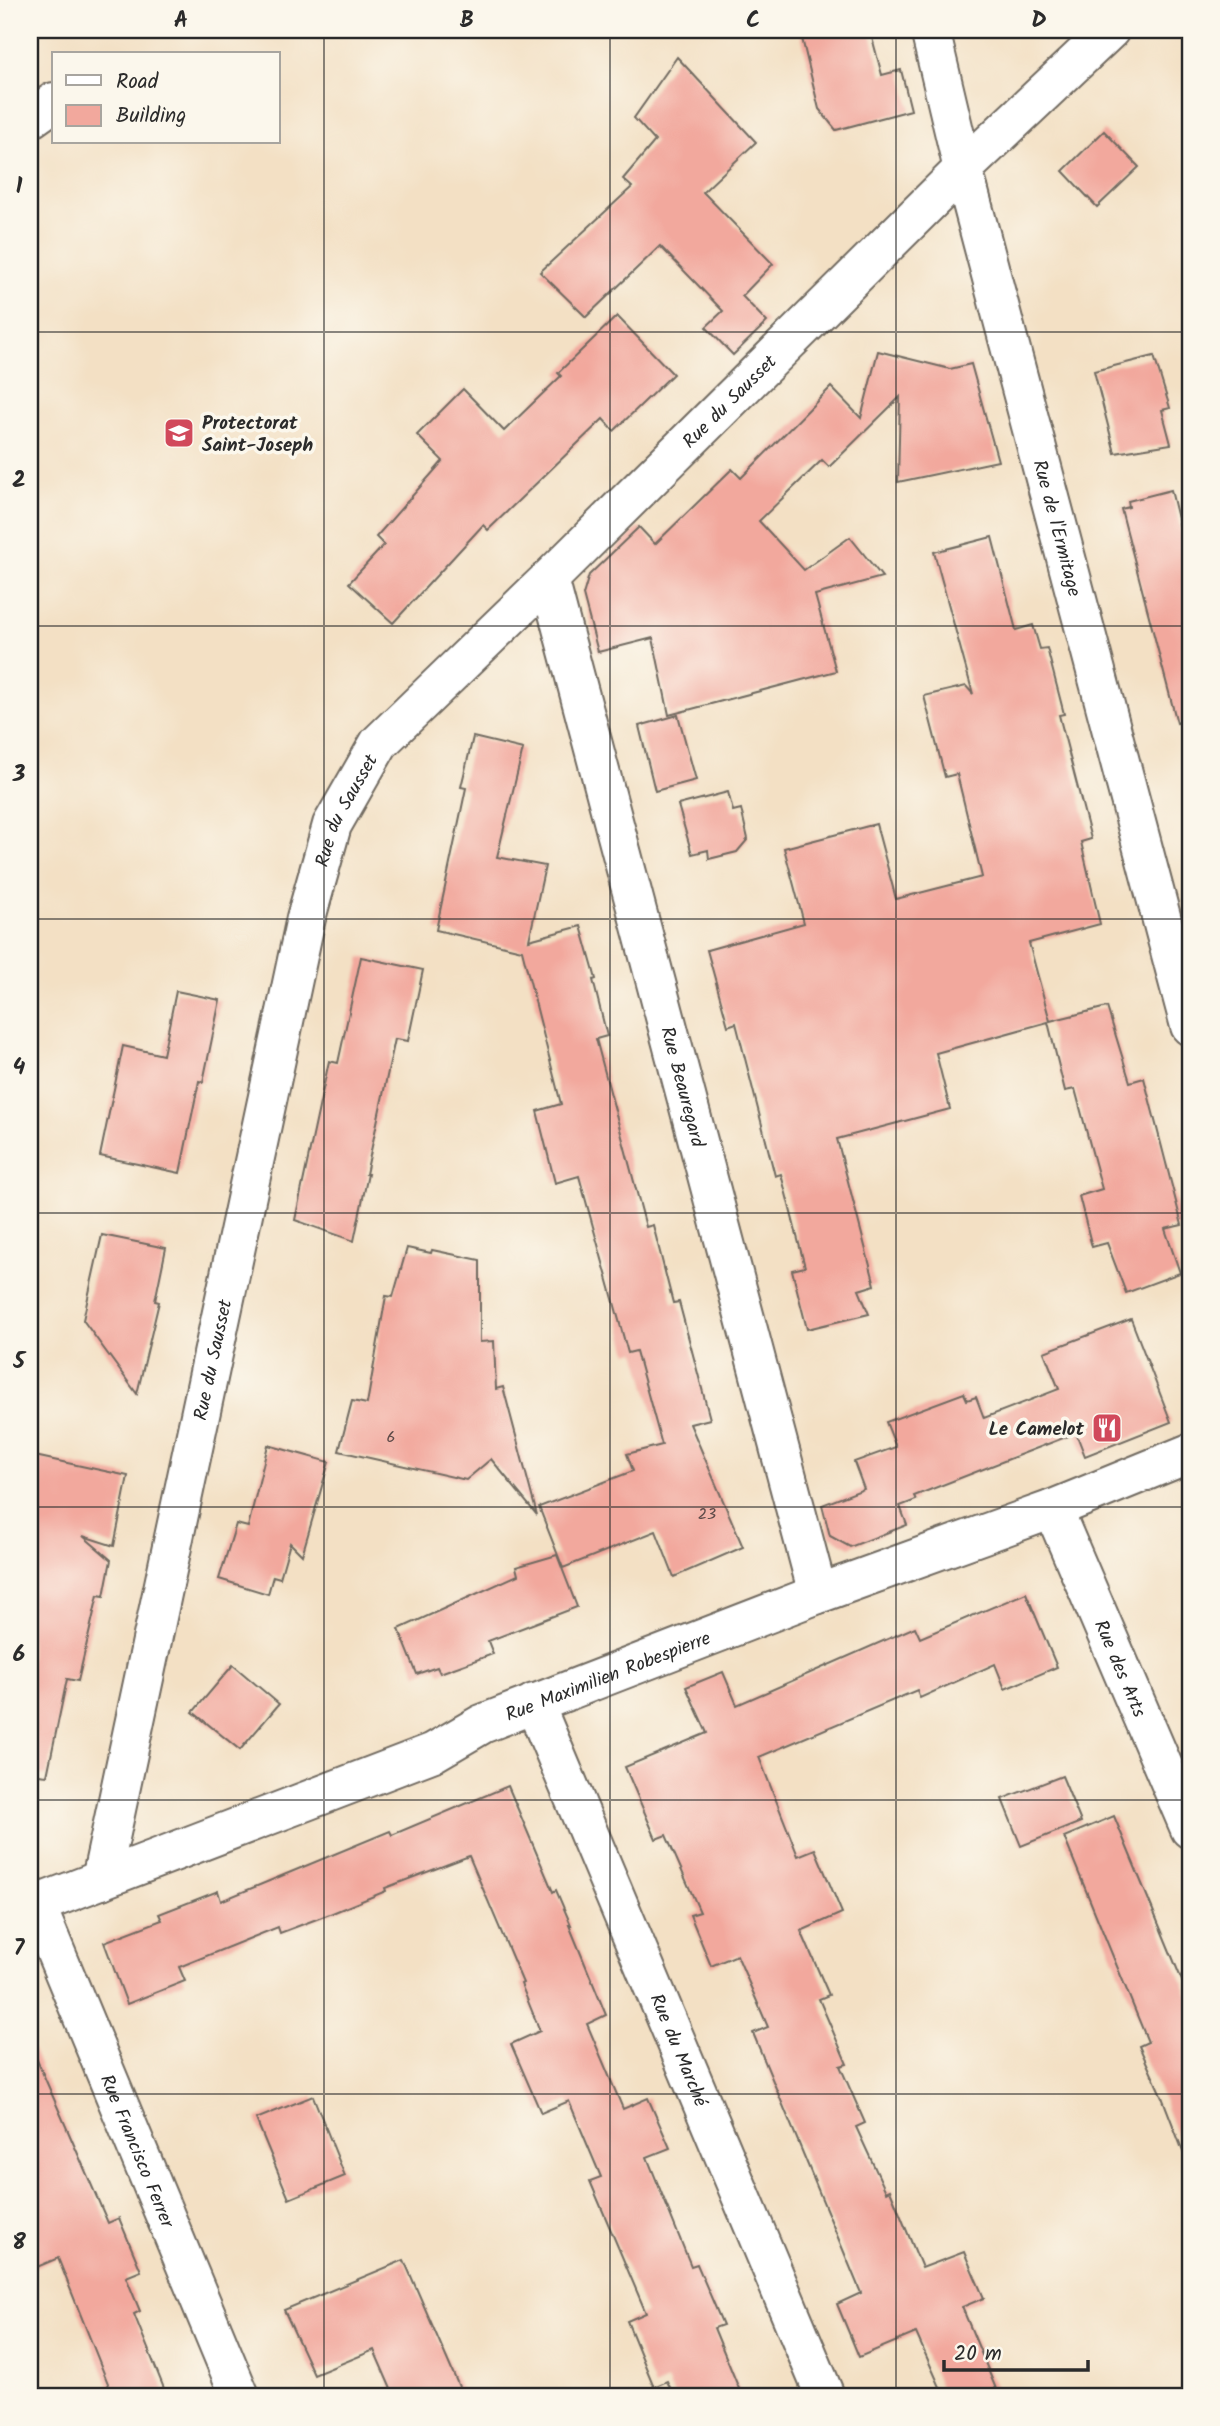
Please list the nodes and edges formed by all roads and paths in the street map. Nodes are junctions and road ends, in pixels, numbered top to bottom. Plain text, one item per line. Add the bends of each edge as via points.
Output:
1 (930, 30) edge
2 (1110, 30) edge
3 (52, 103) edge
4 (30, 118) edge
5 (963, 169) junction
6 (549, 579) junction
7 (1190, 1026) edge
8 (1190, 1453) edge
9 (1053, 1508) junction
10 (818, 1594) junction
11 (534, 1703) junction
12 (1190, 1829) edge
13 (101, 1880) junction
14 (33, 1906) edge
15 (240, 2396) edge
16 (825, 2396) edge

1 - 5 street, Rue de l'Ermitage
2 - 5 street, Rue du Sausset
3 - 4 street
5 - 6 street, Rue du Sausset
5 - 7 street, Rue de l'Ermitage
6 - 10 street, Rue Beauregard
6 - 13 street, Rue du Sausset via 379,743 332,825 306,918
8 - 9 street, Rue Maximilien Robespierre
9 - 10 street, Rue Maximilien Robespierre
9 - 12 street, Rue des Arts
10 - 11 street, Rue Maximilien Robespierre
11 - 13 street, Rue Maximilien Robespierre via 482,1724 434,1752
11 - 16 street, Rue du Marché
13 - 14 street, Rue Maximilien Robespierre
14 - 15 street, Rue Francisco Ferrer

